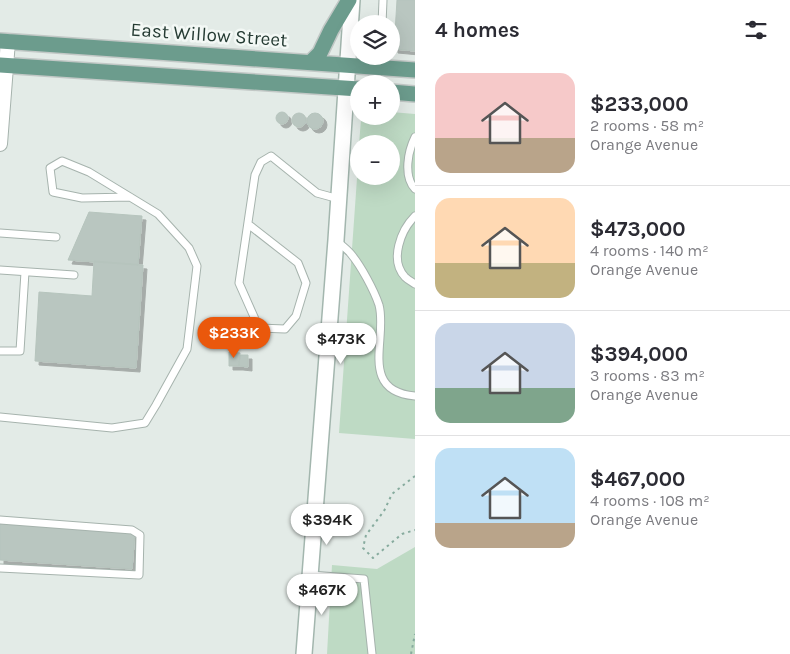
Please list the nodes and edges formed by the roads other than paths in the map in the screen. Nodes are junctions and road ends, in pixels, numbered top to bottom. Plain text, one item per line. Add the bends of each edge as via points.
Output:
1 (351, 0) edge
2 (383, 0) edge
3 (382, 15) edge
4 (4, 41) edge
5 (311, 62) junction
6 (3, 65) edge
7 (348, 66) junction
8 (415, 70) edge
9 (350, 75) edge
10 (350, 88) edge
11 (400, 93) edge
12 (415, 94) edge
13 (350, 112) edge
14 (415, 137) edge
15 (0, 144) edge
16 (415, 189) edge
17 (130, 197) junction
18 (339, 199) junction
19 (415, 216) edge
20 (248, 224) junction
21 (0, 233) edge
22 (56, 237) dead end
23 (336, 240) junction
24 (0, 270) edge
25 (25, 272) junction
26 (74, 275) dead end
27 (415, 284) edge
28 (0, 351) edge
29 (415, 396) edge
30 (0, 417) edge
31 (0, 520) edge
32 (0, 568) edge
33 (310, 576) junction
34 (304, 654) edge
35 (372, 654) edge

1 - 5 main road via 320,53
1 - 7 main road
2 - 3 lane
4 - 5 main road, East Willow Street
4 - 6 street
5 - 7 main road, East Willow Street
6 - 10 main road
6 - 15 street
7 - 8 main road, East Willow Street
7 - 9 main road
11 - 12 main road
13 - 18 main road
14 - 16 lane via 410,148 408,172
17 - 17 lane via 62,161 50,168 53,192 82,198
17 - 30 lane via 158,214 189,248 197,266 187,349 156,405 145,423 112,428
18 - 20 lane via 316,192 271,156 261,162 255,175
18 - 23 main road
19 - 27 lane via 405,228 398,245 401,269 405,277
20 - 20 lane via 239,283 259,328 285,330 296,316 306,283 298,263
21 - 22 lane
23 - 29 lane via 362,271 379,305 378,364 385,382 397,392
23 - 33 main road
24 - 25 lane
25 - 26 lane
25 - 28 lane via 20,351
31 - 32 lane via 132,530 140,535 139,575
33 - 34 main road
33 - 35 lane via 364,579

